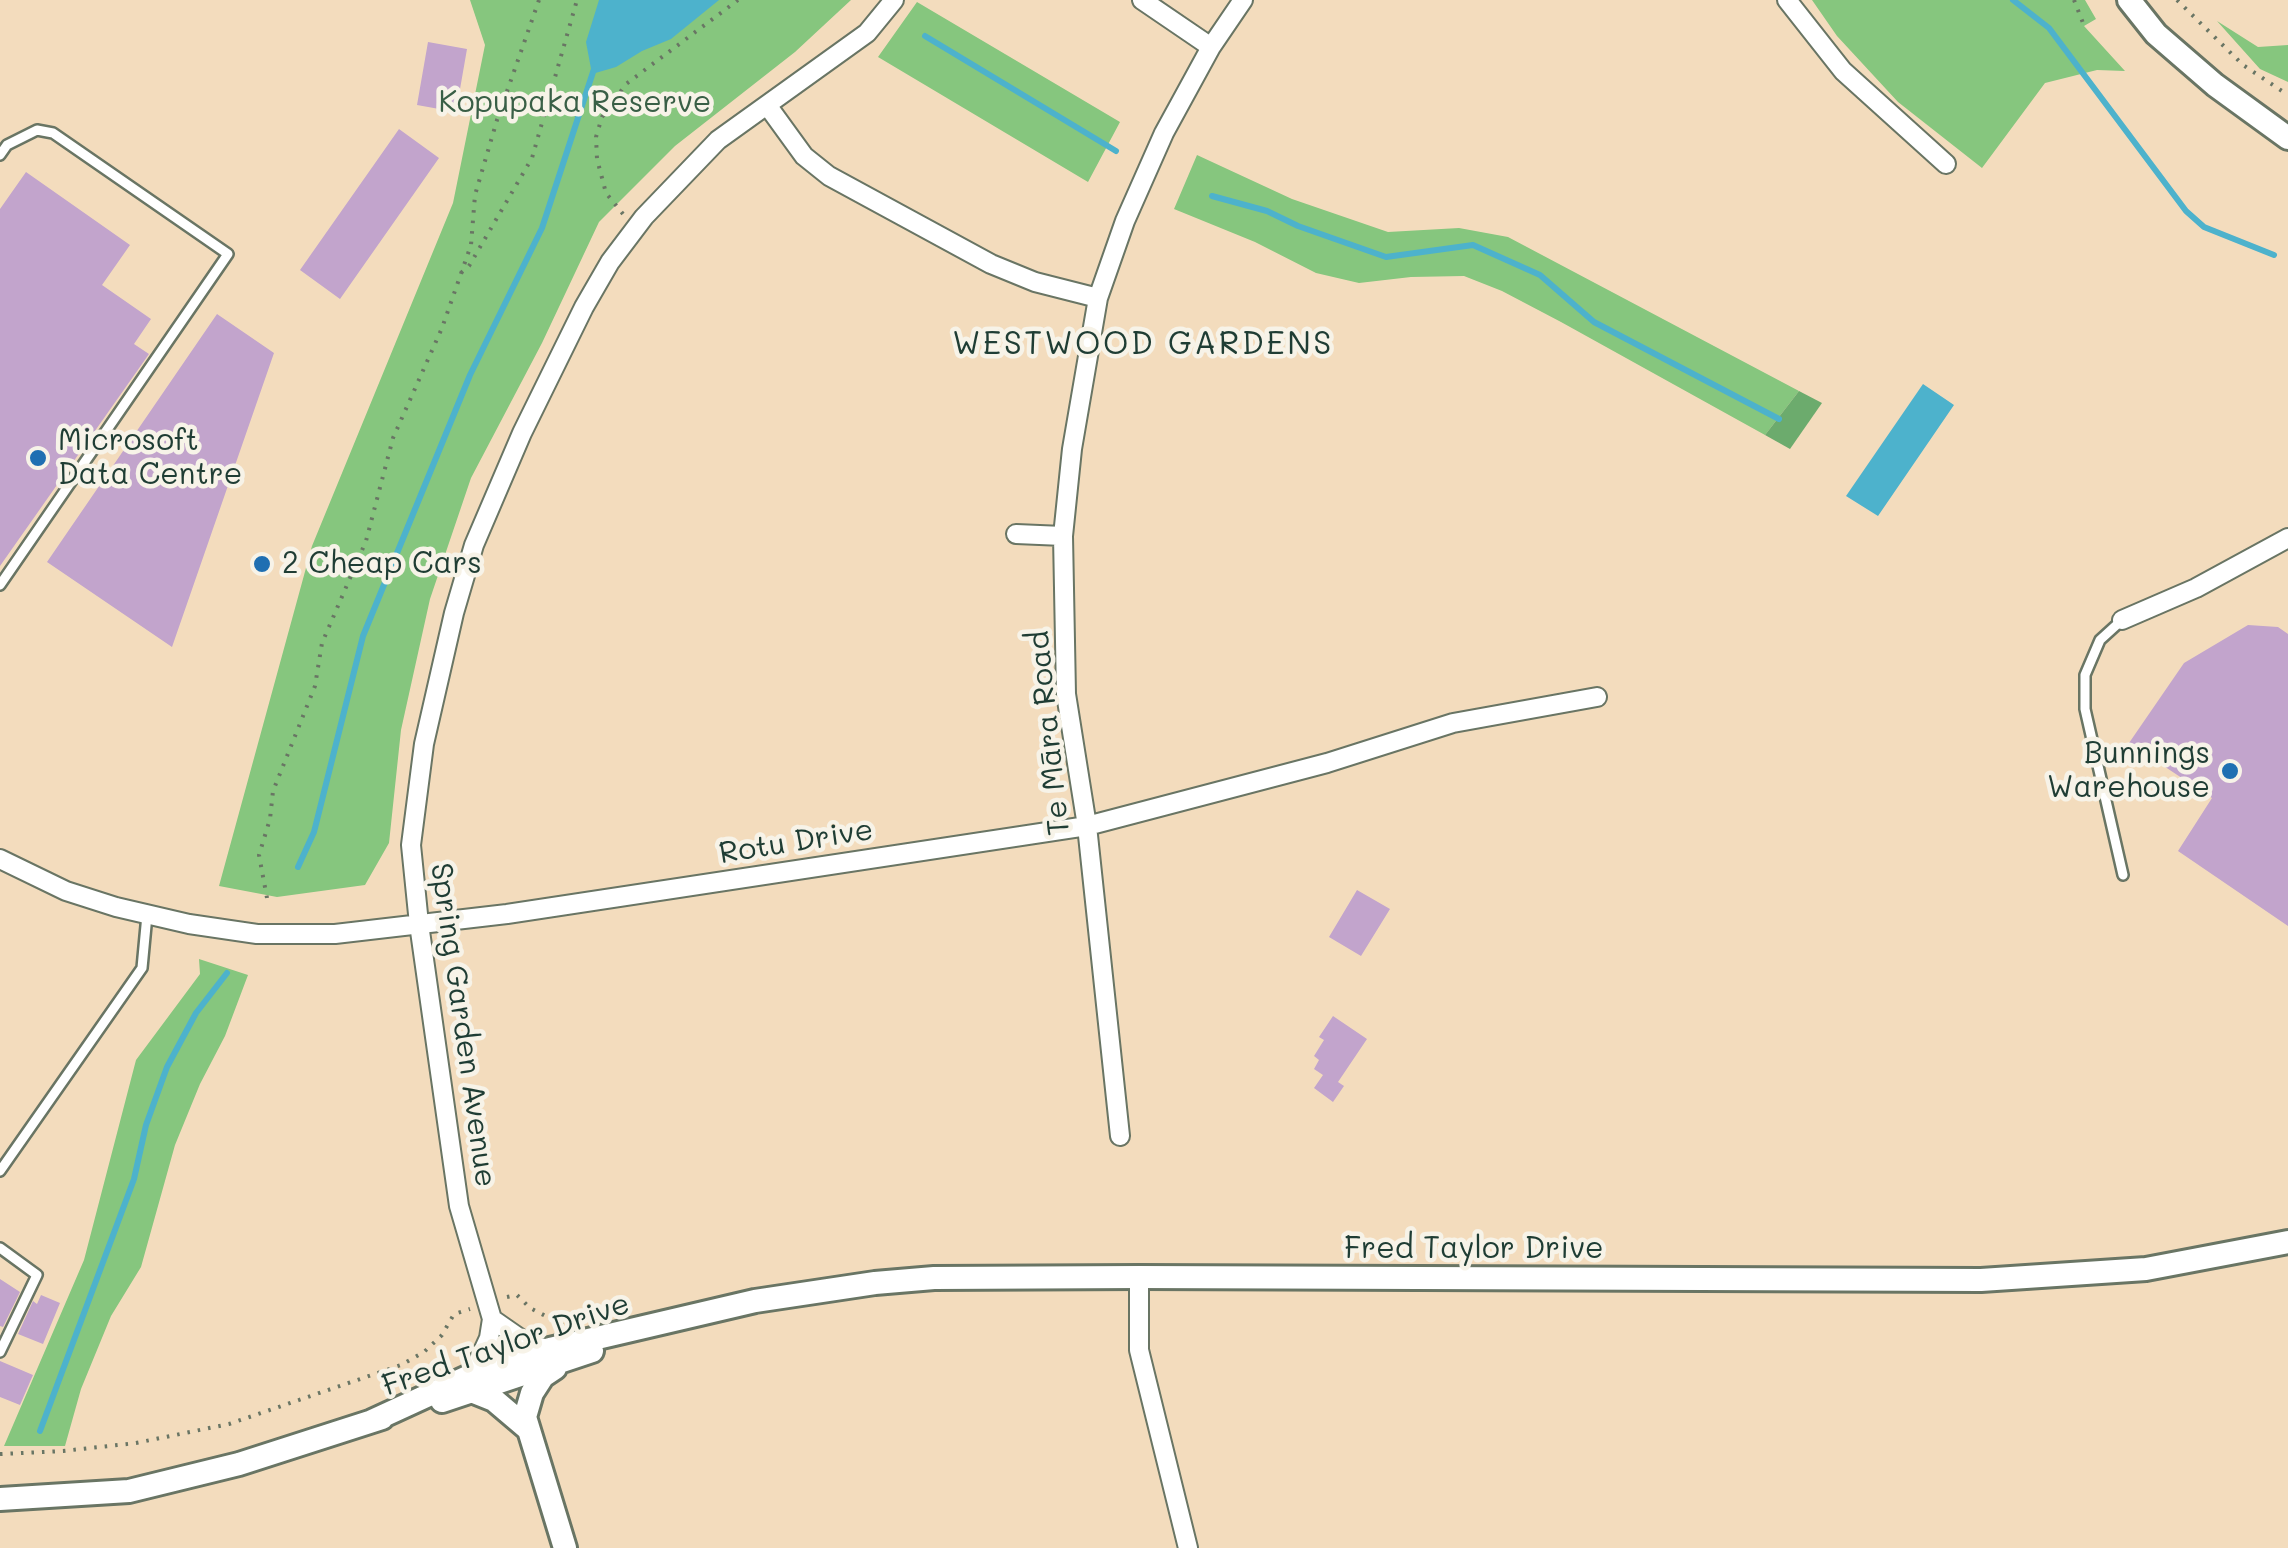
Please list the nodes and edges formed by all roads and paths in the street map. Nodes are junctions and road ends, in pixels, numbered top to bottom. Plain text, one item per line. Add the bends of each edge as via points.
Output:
1 (540, 0) edge
2 (577, 0) edge
3 (738, 0) edge
4 (894, 0) edge
5 (1142, 0) edge
6 (1243, 0) edge
7 (1787, 0) edge
8 (2074, 0) edge
9 (2129, 0) edge
10 (2178, 0) edge
11 (2083, 23) dead end
12 (1211, 46) junction
13 (2288, 94) edge
14 (768, 105) junction
15 (2288, 138) edge
16 (0, 155) edge
17 (1946, 164) dead end
18 (624, 214) dead end
19 (461, 273) junction
20 (1098, 298) junction
21 (1016, 534) dead end
22 (1063, 536) junction
23 (2288, 538) edge
24 (0, 586) edge
25 (2122, 620) joint
26 (1597, 696) dead end
27 (1087, 826) junction
28 (0, 858) edge
29 (2122, 875) dead end
30 (267, 898) dead end
31 (147, 915) junction
32 (419, 924) junction
33 (1120, 1136) dead end
34 (0, 1171) edge
35 (2288, 1242) edge
36 (0, 1248) edge
37 (1138, 1277) junction
38 (500, 1299) dead end
39 (474, 1308) dead end
40 (492, 1319) junction
41 (573, 1329) dead end
42 (0, 1352) edge
43 (555, 1357) junction
44 (473, 1383) junction
45 (527, 1428) junction
46 (0, 1454) edge
47 (0, 1498) edge
48 (565, 1548) edge
49 (1188, 1548) edge

1 - 19 path via 486,158
2 - 19 path via 532,158
3 - 18 path via 626,84 602,118 597,160 606,193
4 - 14 street, Spring Garden Avenue via 867,33
5 - 12 street
6 - 12 street, Te Māra Road
7 - 17 street via 1843,71
8 - 11 path
9 - 15 main road via 2171,47
10 - 13 path via 2243,65
12 - 20 street, Te Māra Road via 1164,133
14 - 20 street via 804,156 829,176 991,264
14 - 32 street, Spring Garden Avenue via 672,184 610,262 497,488 454,613 424,744 412,845
16 - 24 lane via 37,130 53,134 228,254
19 - 30 path via 393,438 366,542 322,643 315,686 273,791 259,855
20 - 22 street, Te Māra Road
21 - 22 street
22 - 27 street, Te Māra Road via 1066,694
23 - 25 street
25 - 29 lane via 2100,640 2085,675 2085,709
26 - 27 street, Rotu Drive via 1454,723
27 - 32 street, Rotu Drive
27 - 33 street, Te Māra Road
28 - 31 street, Rotu Drive via 66,890
31 - 32 street, Rotu Drive via 257,934
31 - 34 lane via 142,968
32 - 40 street, Spring Garden Avenue via 459,1206
35 - 37 main road, Fred Taylor Drive via 2146,1269 1981,1280
36 - 42 lane via 37,1275
37 - 43 main road, Fred Taylor Drive via 876,1283 772,1298
37 - 49 street via 1140,1350
38 - 41 path via 516,1295
39 - 46 path via 454,1314 442,1335 401,1366 229,1424 136,1443
40 - 43 street
40 - 44 street
43 - 44 main road, Fred Taylor Drive
43 - 45 main road via 532,1394
44 - 45 main road
44 - 47 main road, Fred Taylor Drive via 239,1464 130,1491
45 - 48 main road

